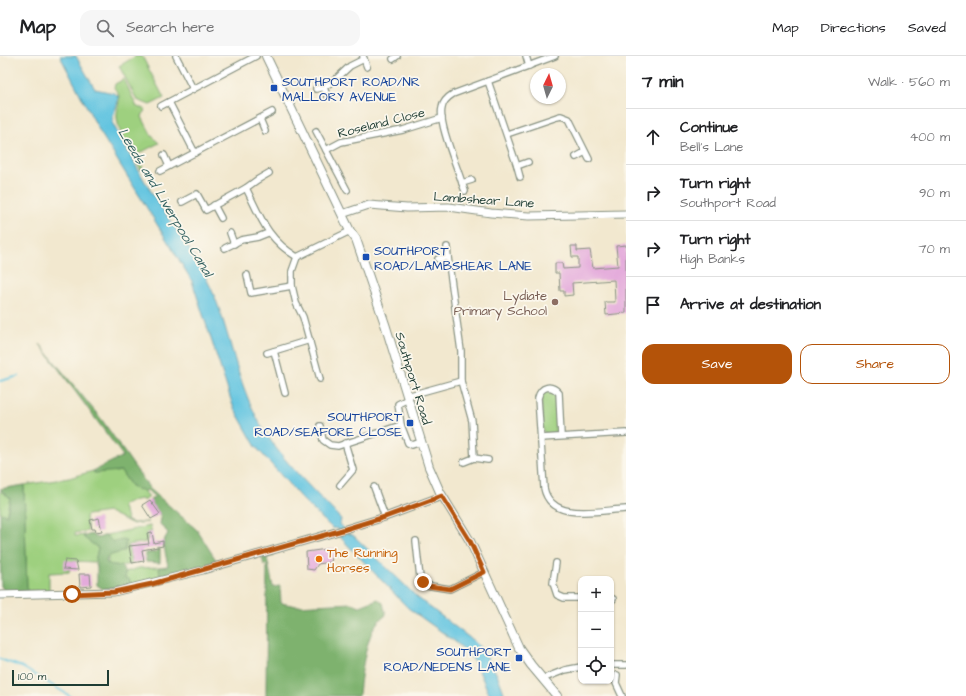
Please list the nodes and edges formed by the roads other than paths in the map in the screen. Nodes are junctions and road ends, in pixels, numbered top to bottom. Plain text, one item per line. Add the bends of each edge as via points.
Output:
1 (176, 56) edge
2 (256, 56) edge
3 (266, 56) edge
4 (526, 56) edge
5 (556, 56) edge
6 (363, 58) edge
7 (529, 66) junction
8 (367, 67) dead end
9 (488, 81) junction
10 (324, 87) junction
11 (193, 89) junction
12 (316, 89) dead end
13 (327, 96) dead end
14 (169, 102) junction
15 (161, 106) dead end
16 (272, 112) dead end
17 (442, 118) junction
18 (260, 119) junction
19 (265, 131) dead end
20 (316, 131) dead end
21 (507, 134) junction
22 (326, 150) junction
23 (585, 152) junction
24 (195, 153) junction
25 (164, 155) dead end
26 (576, 157) dead end
27 (589, 159) dead end
28 (528, 162) dead end
29 (169, 166) junction
30 (517, 166) junction
31 (160, 171) dead end
32 (269, 173) dead end
33 (520, 177) dead end
34 (472, 180) dead end
35 (462, 183) junction
36 (246, 188) junction
37 (348, 190) dead end
38 (465, 191) dead end
39 (182, 202) dead end
40 (214, 205) junction
41 (342, 214) junction
42 (626, 214) edge
43 (221, 218) dead end
44 (350, 231) junction
45 (268, 232) junction
46 (230, 233) dead end
47 (234, 244) junction
48 (447, 247) dead end
49 (225, 248) dead end
50 (297, 257) junction
51 (438, 258) dead end
52 (448, 258) junction
53 (247, 275) dead end
54 (292, 286) junction
55 (310, 340) junction
56 (274, 351) junction
57 (267, 352) dead end
58 (320, 379) dead end
59 (461, 381) junction
60 (285, 393) dead end
61 (407, 397) junction
62 (401, 425) junction
63 (320, 426) dead end
64 (626, 433) edge
65 (561, 436) junction
66 (541, 438) junction
67 (421, 442) junction
68 (345, 443) junction
69 (474, 458) junction
70 (488, 460) dead end
71 (464, 462) dead end
72 (340, 485) dead end
73 (374, 487) dead end
74 (442, 496) junction
75 (626, 509) edge
76 (385, 517) junction
77 (416, 541) dead end
78 (556, 563) dead end
79 (484, 572) junction
80 (0, 595) edge
81 (578, 598) edge
82 (614, 665) edge
83 (626, 665) edge
84 (578, 668) edge
85 (617, 675) dead end
86 (542, 679) junction
87 (557, 696) edge
88 (622, 696) edge

1 - 11 street
2 - 11 street
3 - 41 main road, Southport Road
4 - 7 street
5 - 7 street
6 - 8 street
6 - 10 street
7 - 9 street
9 - 17 street via 448,97 442,106
9 - 21 street
10 - 12 street
10 - 13 street
11 - 14 street
14 - 15 street
14 - 24 street
16 - 18 street
17 - 22 street, Roseland Close via 403,130 341,142
17 - 35 street
18 - 19 street
18 - 24 street
20 - 22 street
21 - 23 street via 557,117 565,117 569,119
21 - 30 street
22 - 37 street
23 - 26 street
23 - 27 street
24 - 29 street
25 - 29 street
28 - 30 street
29 - 31 street
30 - 33 street
32 - 36 street
34 - 35 street
35 - 38 street
36 - 40 street
36 - 45 street
39 - 40 street via 197,194 206,210
40 - 43 street
41 - 42 street, Lambshear Lane via 367,205 402,208 449,207 529,216
41 - 44 main road, Southport Road
44 - 50 street
44 - 61 main road, Southport Road via 356,239
45 - 47 street
45 - 50 street via 288,252
46 - 47 street
47 - 49 street
48 - 52 street
50 - 54 street via 292,271
51 - 52 street
52 - 59 street via 460,351
53 - 54 street via 251,293
54 - 55 street
55 - 56 street
55 - 58 street
56 - 57 street
56 - 60 street
59 - 61 street
59 - 69 street via 472,421
61 - 62 street via 399,402 398,406
61 - 67 main road, Southport Road
62 - 67 street via 408,443 412,445
62 - 68 street
63 - 68 street via 323,440 338,446
64 - 65 street
65 - 66 street
65 - 66 street via 560,396 554,388 548,387 542,389 538,398
66 - 75 street via 544,488 552,505 560,510 572,512
67 - 74 main road, Southport Road
68 - 72 street via 353,470
69 - 70 street
69 - 71 street
73 - 76 street
74 - 76 street
74 - 79 main road, Southport Road via 470,541
76 - 80 street via 188,574 114,592
77 - 79 street via 420,578 425,585 450,589
78 - 81 street via 553,583 557,595
79 - 86 main road, Southport Road via 519,648
82 - 83 street
84 - 86 street
85 - 88 street via 616,683
86 - 87 main road, Southport Road

